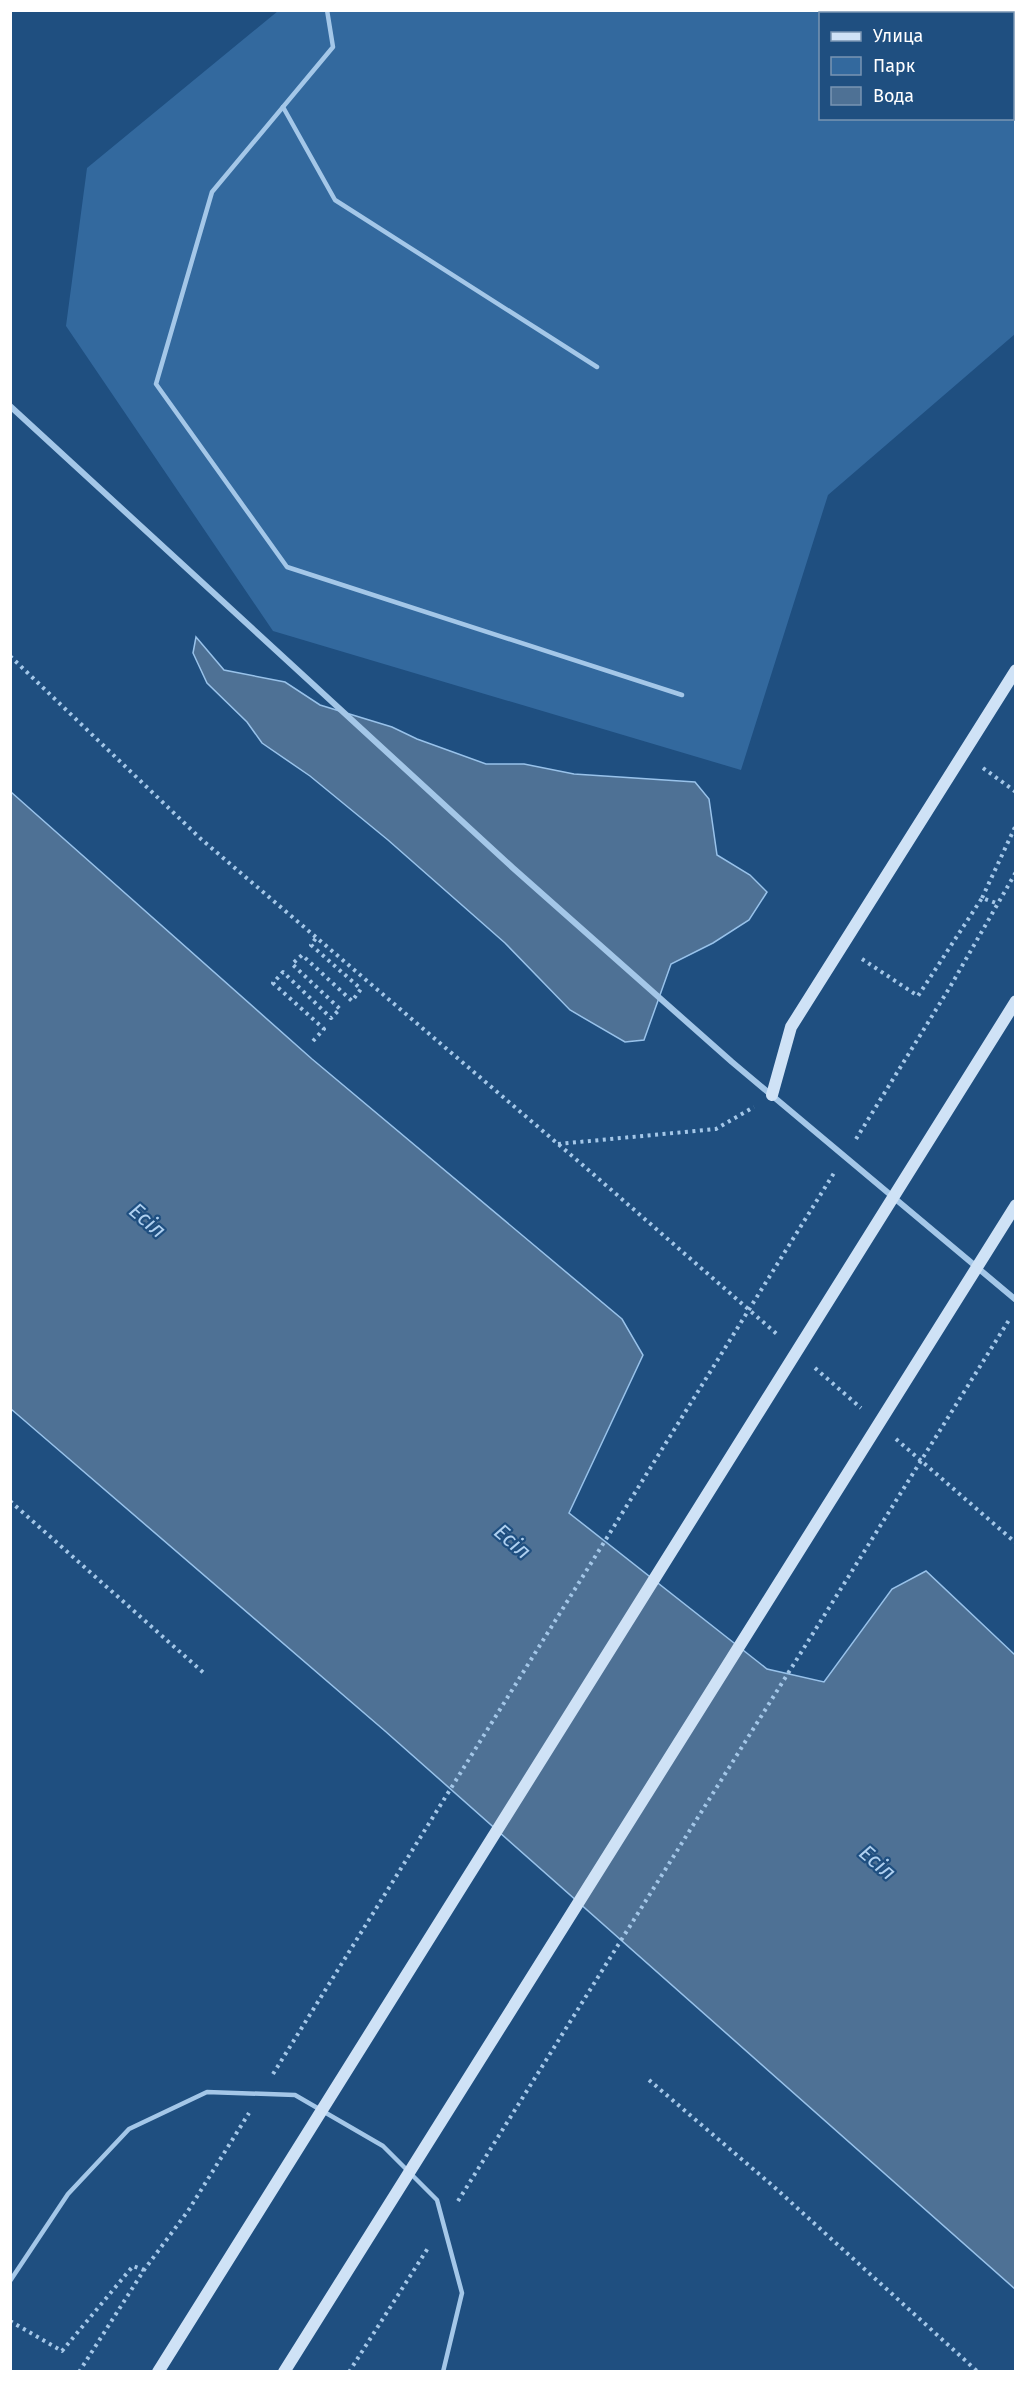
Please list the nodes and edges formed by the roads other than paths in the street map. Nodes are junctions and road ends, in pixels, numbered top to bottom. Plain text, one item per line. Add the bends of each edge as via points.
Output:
1 (327, 10) edge
2 (283, 107) junction
3 (597, 367) dead end
4 (10, 406) edge
5 (1016, 670) edge
6 (682, 695) dead end
7 (1016, 1001) edge
8 (772, 1095) junction
9 (1016, 1205) edge
10 (1016, 1300) edge
11 (10, 2281) edge
12 (158, 2372) edge
13 (284, 2372) edge
14 (443, 2372) edge

1 - 2 lane via 333,47
2 - 3 lane via 335,200
2 - 6 lane via 212,192 156,384 287,567
4 - 8 street via 513,868
5 - 8 main road via 791,1028
7 - 12 main road
8 - 10 street
9 - 13 main road
11 - 14 lane via 68,2194 129,2129 207,2092 295,2095 383,2146 437,2200 462,2293

